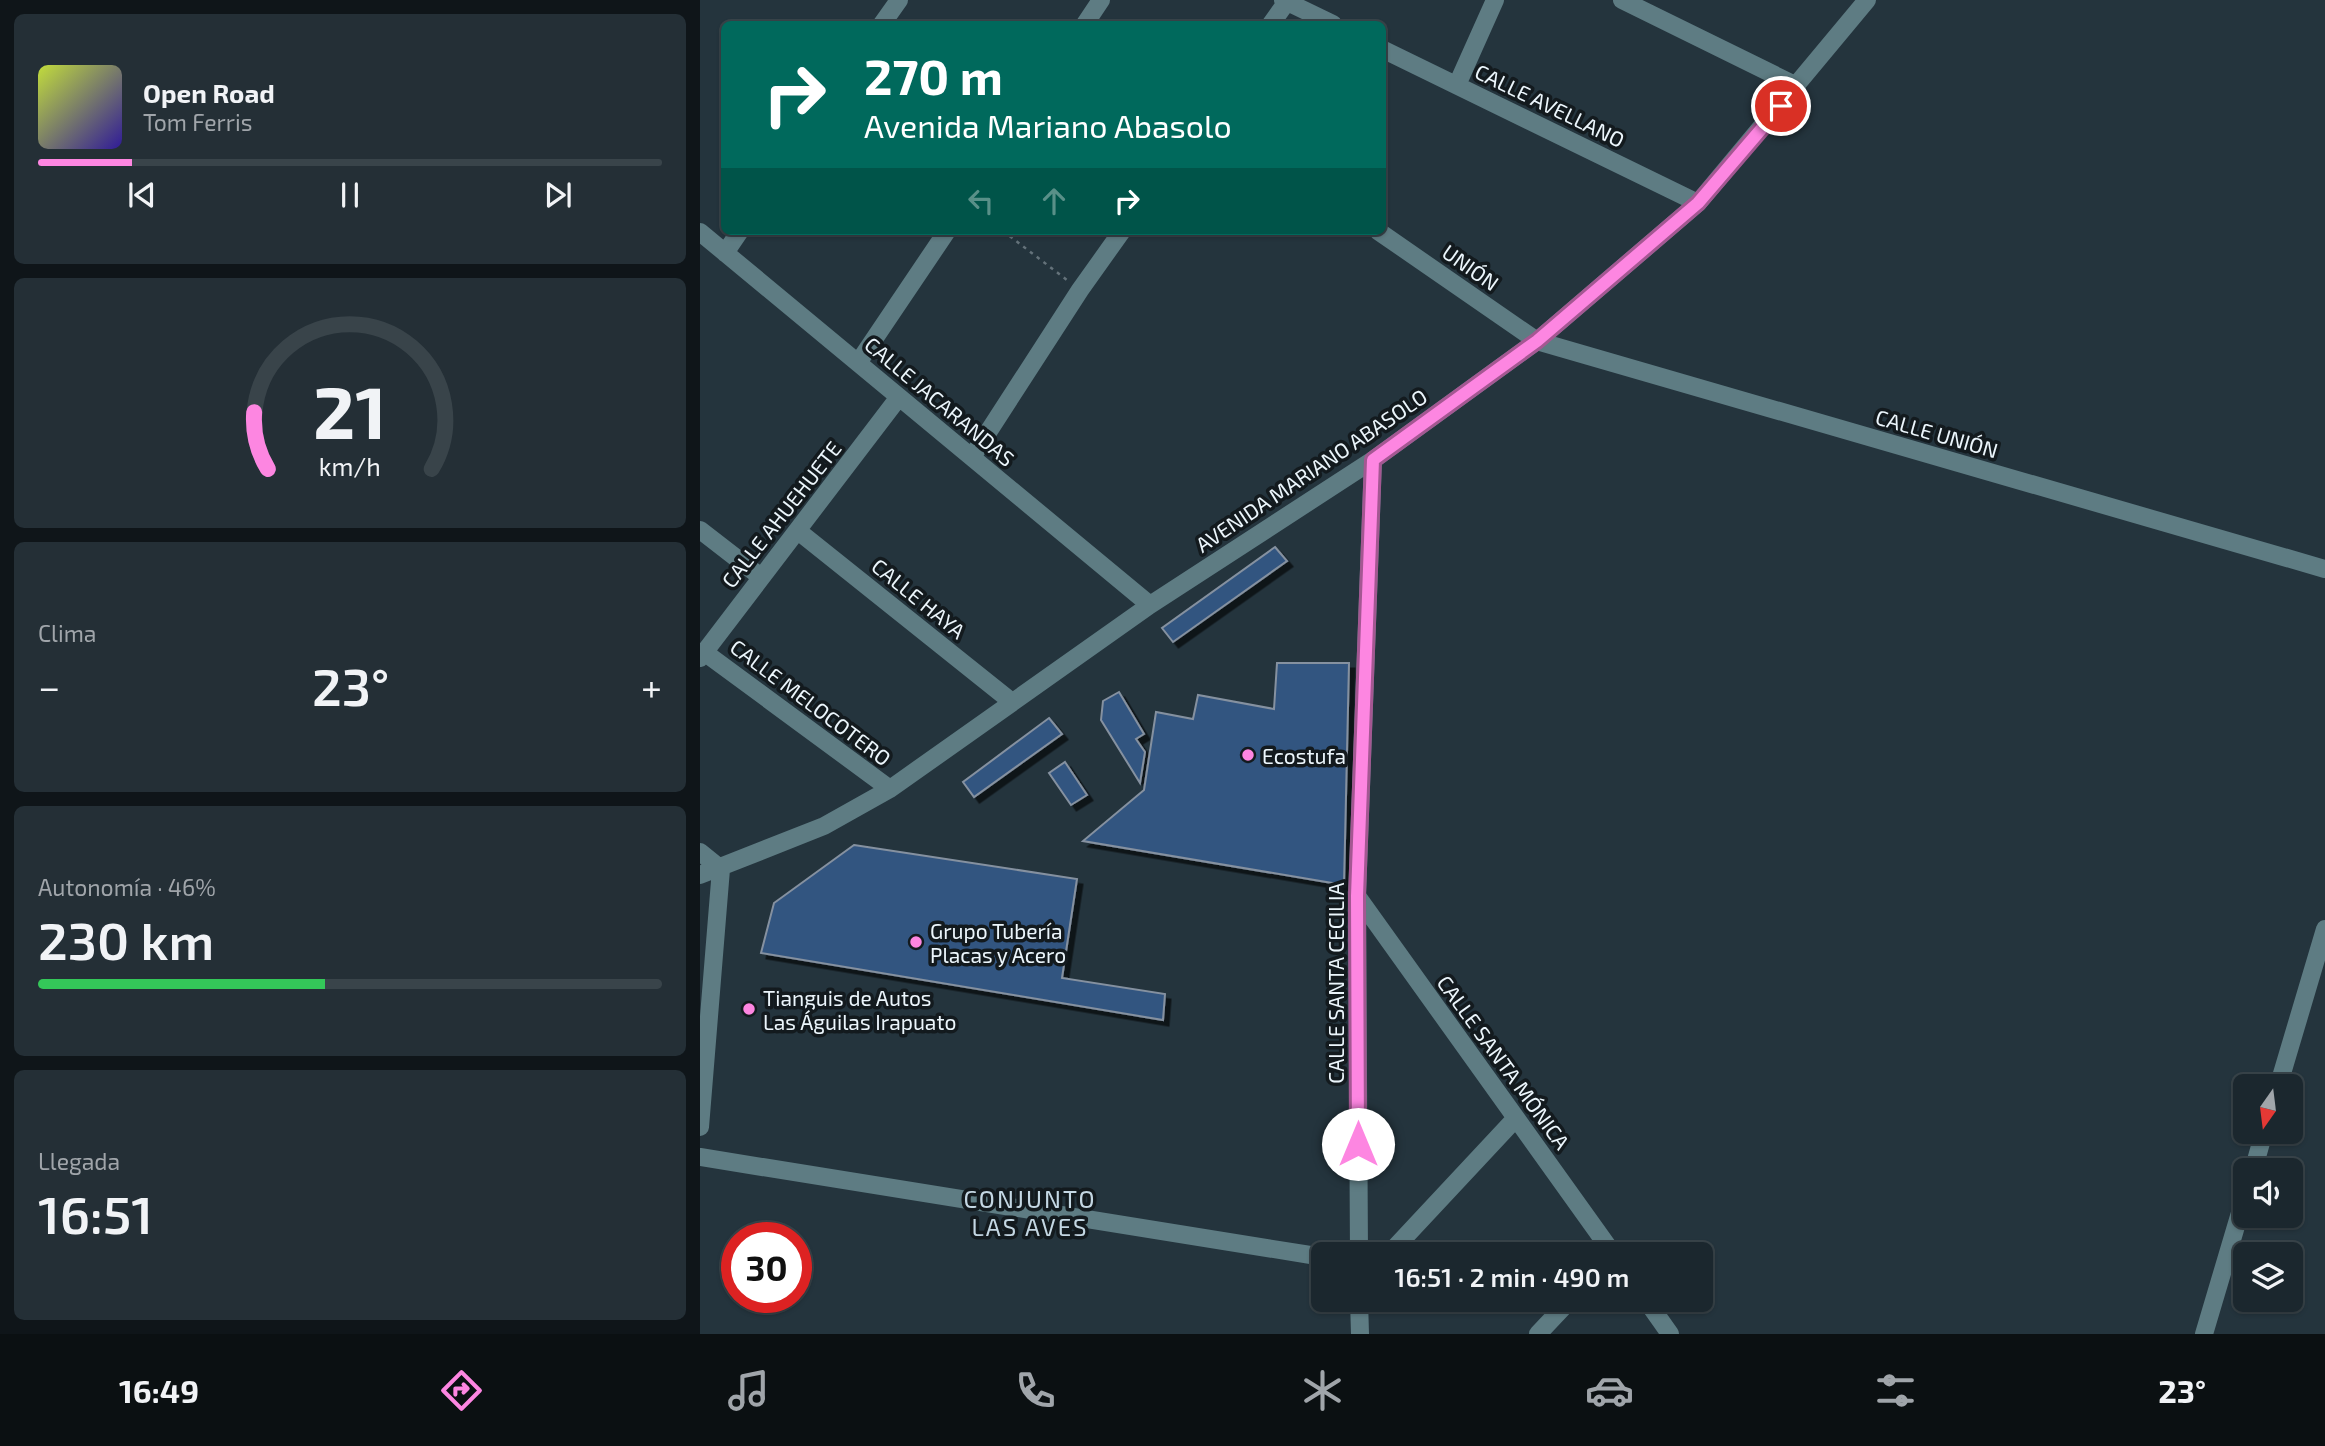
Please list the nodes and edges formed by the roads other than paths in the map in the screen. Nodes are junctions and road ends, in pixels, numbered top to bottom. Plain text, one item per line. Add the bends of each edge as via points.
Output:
1 (899, 0) edge
2 (1101, 0) edge
3 (1495, 0) edge
4 (1622, 0) edge
5 (1867, 0) edge
6 (1286, 1) edge
7 (884, 21) edge
8 (1087, 21) edge
9 (1273, 21) edge
10 (1327, 21) edge
11 (1386, 51) edge
12 (1457, 85) junction
13 (1797, 86) junction
14 (1698, 203) junction
15 (737, 235) edge
16 (944, 235) edge
17 (1119, 235) edge
18 (1384, 235) edge
19 (703, 240) edge
20 (725, 253) junction
21 (1537, 341) junction
22 (858, 363) junction
23 (899, 397) junction
24 (972, 457) junction
25 (1373, 460) junction
26 (700, 530) edge
27 (797, 531) junction
28 (2325, 569) edge
29 (761, 577) junction
30 (1150, 605) junction
31 (702, 655) edge
32 (1012, 702) junction
33 (890, 789) junction
34 (700, 852) edge
35 (721, 869) junction
36 (700, 875) edge
37 (1357, 896) junction
38 (2325, 929) edge
39 (2282, 1074) edge
40 (1517, 1118) junction
41 (700, 1126) edge
42 (700, 1157) edge
43 (2235, 1228) edge
44 (1359, 1242) edge
45 (1400, 1242) edge
46 (1605, 1242) edge
47 (1311, 1255) edge
48 (1359, 1312) edge
49 (1559, 1312) edge
50 (1654, 1312) edge
51 (1360, 1334) edge
52 (1538, 1334) edge
53 (1670, 1334) edge
54 (2204, 1334) edge

1 - 7 street
2 - 8 street
3 - 12 street
4 - 13 street
5 - 13 street, AVENIDA MARIANO ABASOLO
6 - 9 street
6 - 10 street
11 - 12 street, CALLE AVELLANO
12 - 14 street, CALLE AVELLANO
13 - 14 street, AVENIDA MARIANO ABASOLO
14 - 21 street, AVENIDA MARIANO ABASOLO
15 - 20 street
16 - 22 street
17 - 24 street
18 - 21 street, UNIÓN
19 - 20 street, CALLE JACARANDAS
20 - 22 street, CALLE JACARANDAS
21 - 25 street, AVENIDA MARIANO ABASOLO
21 - 28 street, CALLE UNIÓN
22 - 23 street, CALLE JACARANDAS
23 - 24 street, CALLE JACARANDAS
23 - 27 street, CALLE AHUEHUETE
24 - 30 street, CALLE JACARANDAS
25 - 30 street, AVENIDA MARIANO ABASOLO
25 - 37 street, CALLE SANTA CECILIA
26 - 29 street
27 - 29 street, CALLE AHUEHUETE
27 - 32 street, CALLE HAYA
29 - 31 street, CALLE AHUEHUETE
30 - 32 street, AVENIDA MARIANO ABASOLO
31 - 33 street, CALLE MELOCOTERO
32 - 33 street, AVENIDA MARIANO ABASOLO
33 - 35 street, AVENIDA MARIANO ABASOLO via 824,826
34 - 35 street
35 - 36 street, AVENIDA MARIANO ABASOLO
35 - 41 street
37 - 40 street, CALLE SANTA MÓNICA
37 - 44 street, CALLE SANTA CECILIA
38 - 39 street
40 - 45 street
40 - 46 street, CALLE SANTA MÓNICA
42 - 47 street
43 - 54 street
48 - 51 street
49 - 52 street
50 - 53 street

